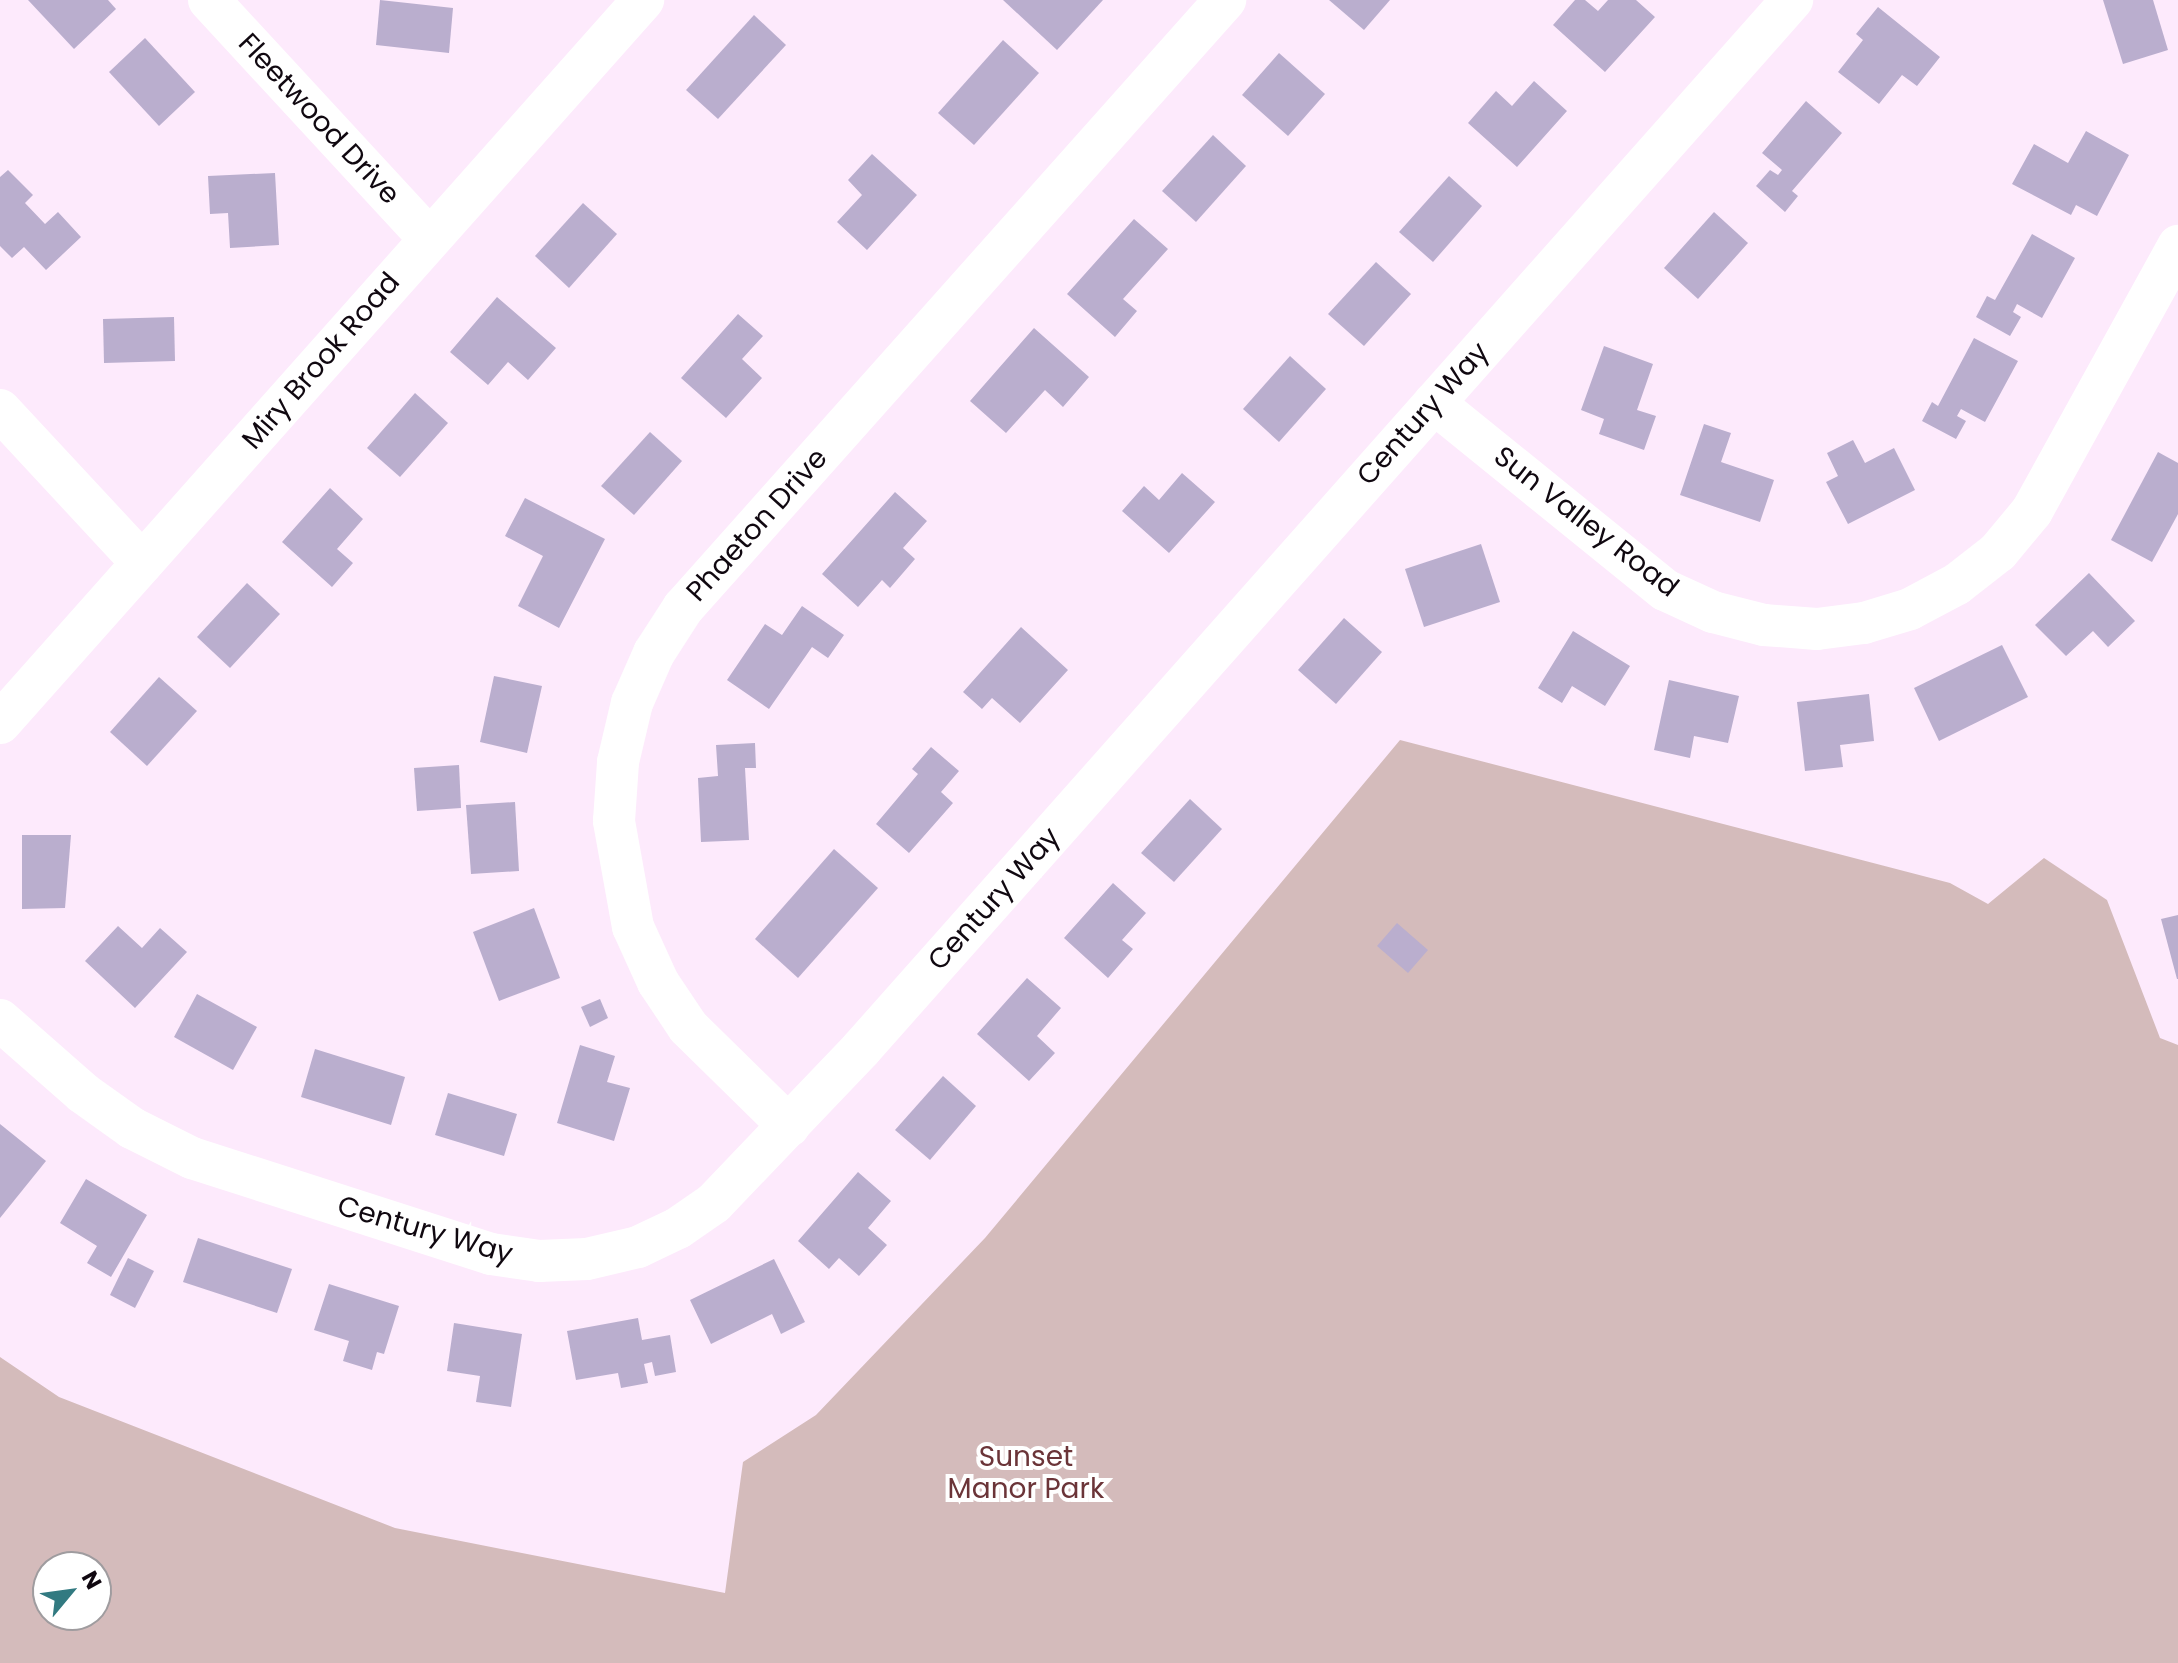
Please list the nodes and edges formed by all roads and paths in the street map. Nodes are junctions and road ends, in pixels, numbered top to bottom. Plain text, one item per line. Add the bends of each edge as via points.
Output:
1 (209, 0) edge
2 (643, 0) edge
3 (1225, 0) edge
4 (1792, 0) edge
5 (429, 238) junction
6 (2178, 246) edge
7 (1434, 403) junction
8 (0, 410) edge
9 (142, 563) junction
10 (0, 723) edge
11 (0, 1020) edge
12 (789, 1126) junction

1 - 5 street, Fleetwood Drive
2 - 5 street, Miry Brook Road
3 - 12 street, Phaeton Drive via 683,608 654,653 632,703 618,762 614,821 633,927 658,982 688,1027
4 - 7 street, Century Way
5 - 9 street, Miry Brook Road
6 - 7 street, Sun Valley Road via 2032,511 1998,552 1957,584 1910,609 1864,623 1817,629 1764,625 1713,612 1665,590
7 - 12 street, Century Way
8 - 9 street
9 - 10 street, Miry Brook Road
11 - 12 street, Century Way via 83,1093 132,1128 192,1158 491,1254 527,1259 587,1259 638,1247 678,1228 714,1203

